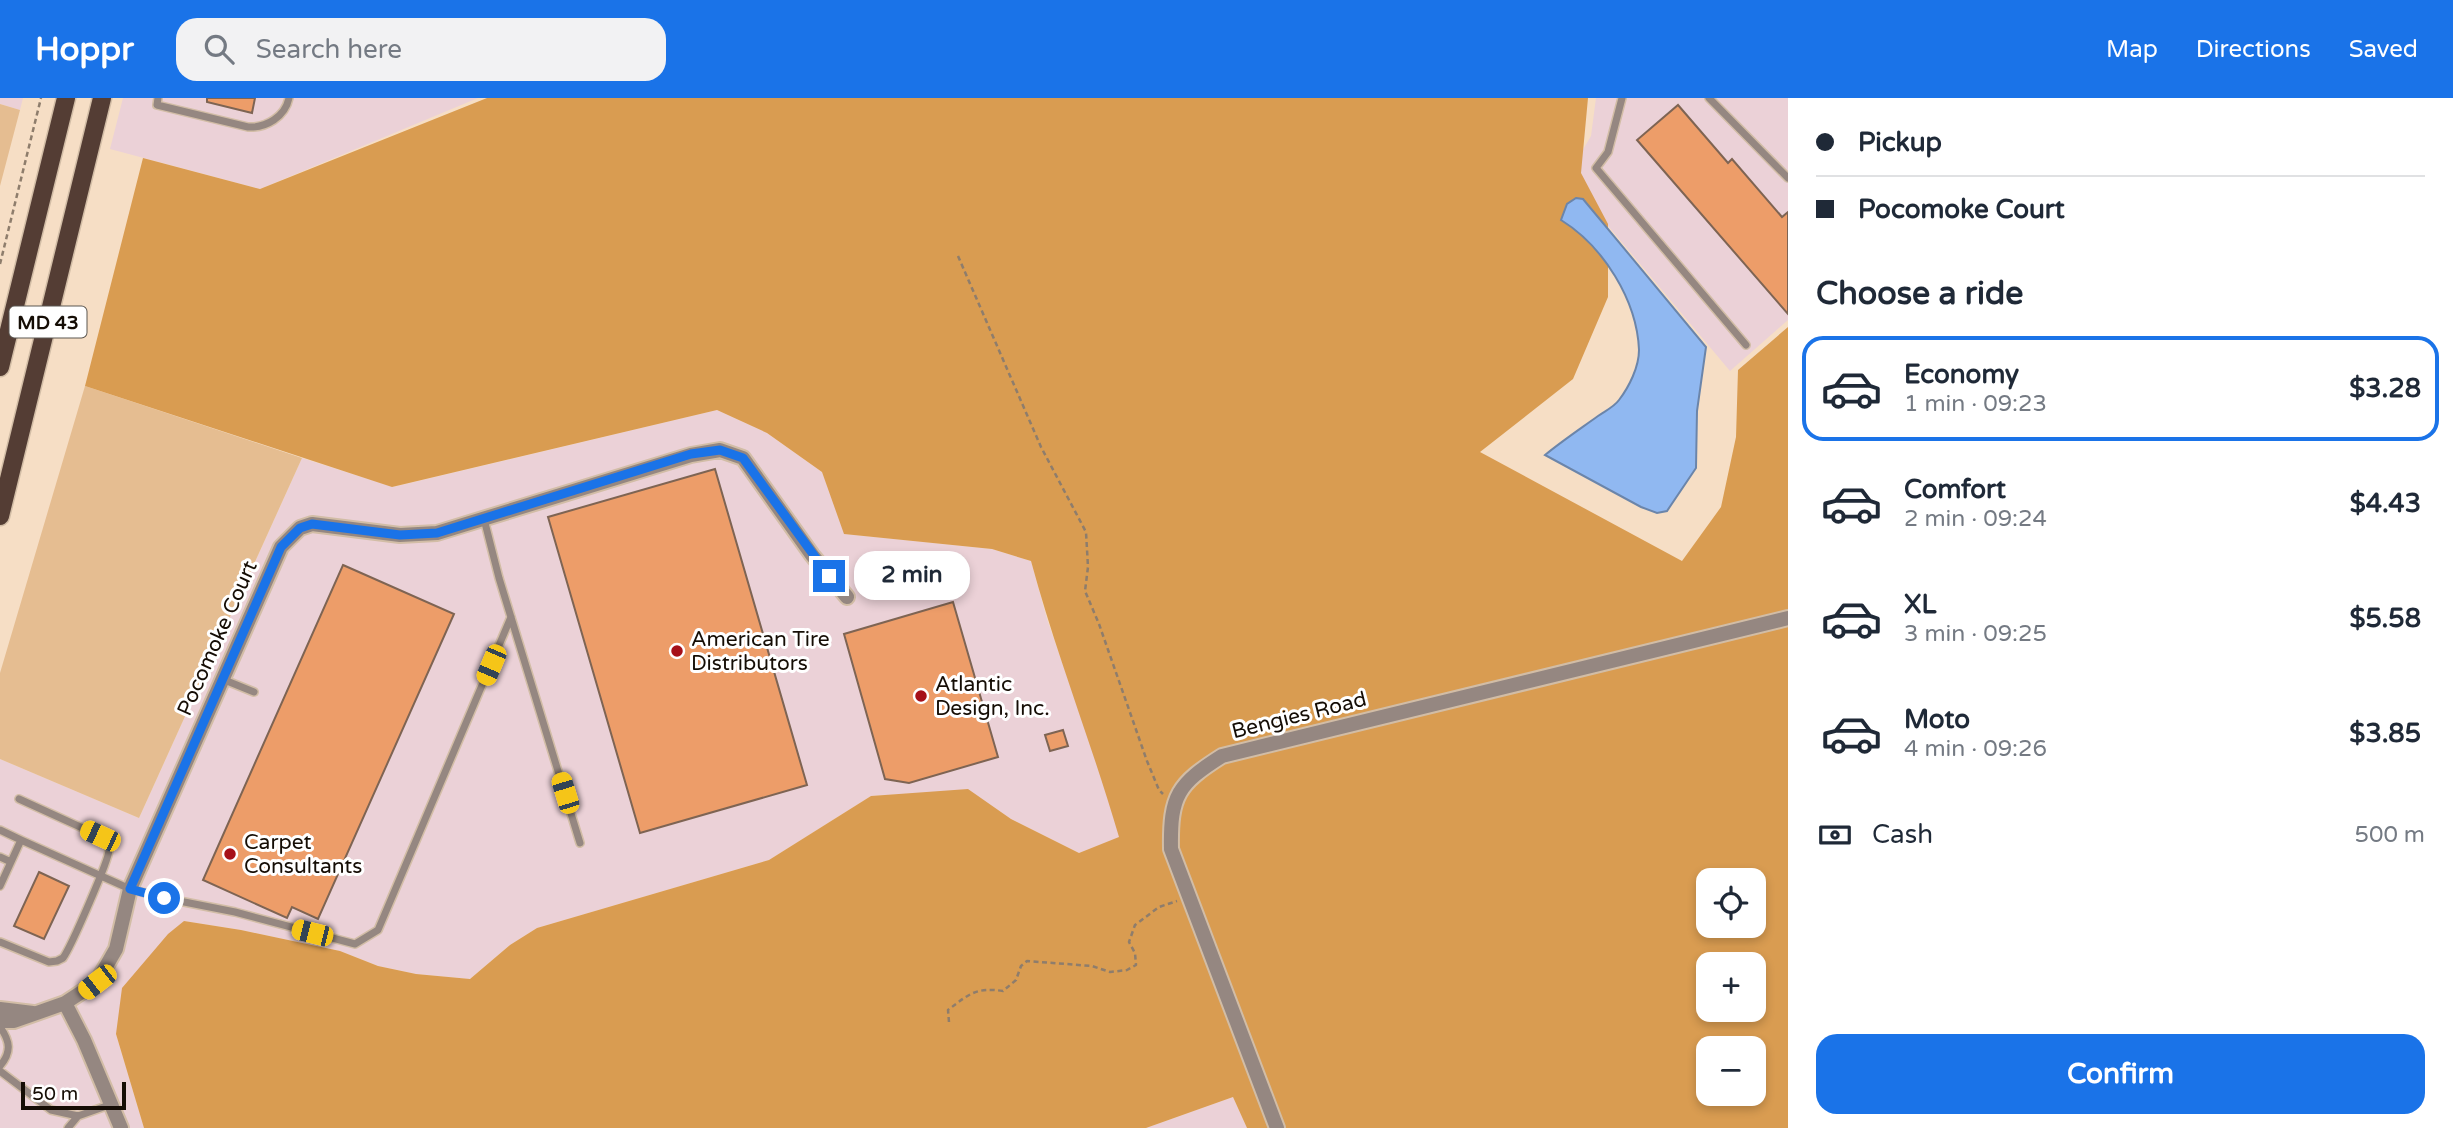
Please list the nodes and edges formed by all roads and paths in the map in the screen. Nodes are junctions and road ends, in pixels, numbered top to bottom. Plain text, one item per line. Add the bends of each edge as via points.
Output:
1 (41, 98) edge
2 (66, 98) edge
3 (100, 98) edge
4 (159, 98) edge
5 (289, 98) edge
6 (1622, 98) edge
7 (1709, 98) edge
8 (1788, 178) edge
9 (958, 256) dead end
10 (0, 264) edge
11 (1746, 345) dead end
12 (0, 368) edge
13 (0, 516) edge
14 (484, 518) junction
15 (846, 597) dead end
16 (511, 617) junction
17 (1788, 618) edge
18 (222, 678) junction
19 (254, 692) dead end
20 (19, 799) dead end
21 (1173, 803) junction
22 (0, 830) edge
23 (21, 840) junction
24 (580, 843) dead end
25 (0, 857) edge
26 (11, 862) junction
27 (100, 876) junction
28 (0, 886) edge
29 (130, 889) junction
30 (1190, 897) junction
31 (0, 942) edge
32 (65, 1003) junction
33 (0, 1009) edge
34 (38, 1013) junction
35 (0, 1021) edge
36 (949, 1022) dead end
37 (0, 1027) edge
38 (0, 1066) edge
39 (0, 1071) edge
40 (112, 1104) junction
41 (78, 1116) junction
42 (68, 1128) edge
43 (121, 1128) edge
44 (1277, 1128) edge

1 - 10 path
2 - 12 main road, MD 43
3 - 13 main road, MD 43
4 - 5 lane via 157,105 258,128 268,125
6 - 11 lane via 1608,152 1597,168
7 - 8 lane
9 - 21 path via 1041,447 1086,532 1085,592 1159,790
14 - 15 street, Pocomoke Court via 691,454 731,452 743,458
14 - 16 lane
14 - 18 street, Pocomoke Court via 437,533 400,535 312,524 300,528 281,547
16 - 24 lane
16 - 29 lane via 378,930 355,944
17 - 21 street, Bengies Road via 1222,756 1192,775
18 - 19 lane
18 - 29 street, Pocomoke Court
20 - 27 lane via 100,836 109,849
21 - 30 street via 1171,849
22 - 23 lane
23 - 26 lane
23 - 27 lane
25 - 26 lane
26 - 28 lane
27 - 29 lane
27 - 31 lane via 63,958 49,962
29 - 32 street, Pocomoke Court via 116,949 97,982
30 - 36 path via 1159,907 1135,925 1129,942 1136,965 1127,970 1110,972 1027,961 1003,992 986,989 970,993 948,1010
30 - 44 street
32 - 34 street, Pocomoke Court
32 - 40 street
33 - 34 street, Pocomoke Court
34 - 35 street, Pocomoke Court
37 - 38 lane via 9,1045
39 - 41 lane via 51,1110
40 - 41 lane
40 - 43 street
41 - 42 lane

